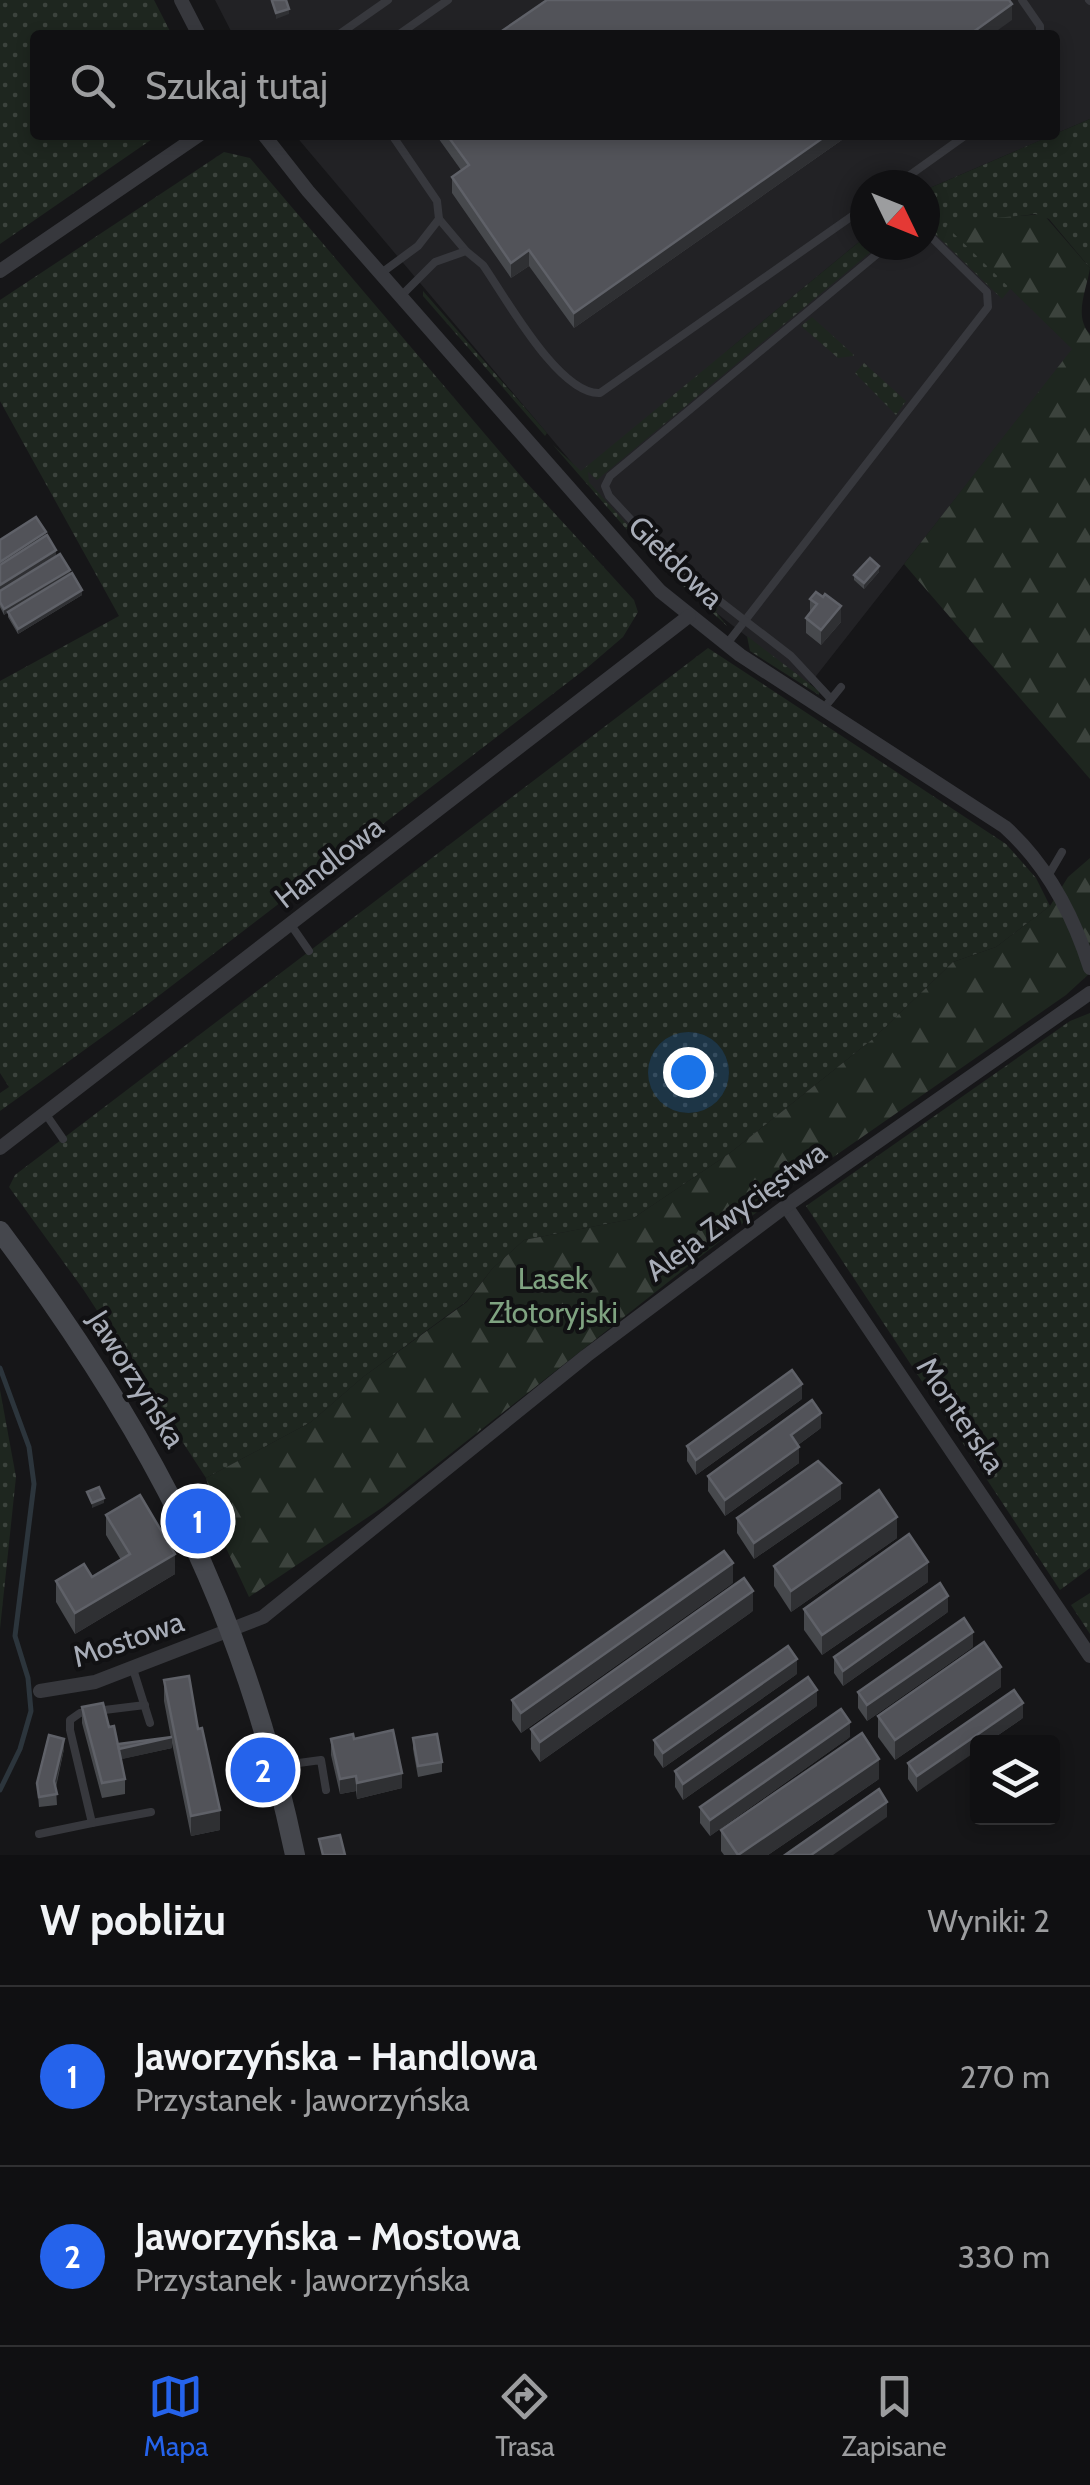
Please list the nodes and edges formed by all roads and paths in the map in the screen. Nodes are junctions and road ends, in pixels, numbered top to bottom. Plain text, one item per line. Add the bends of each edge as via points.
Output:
1 (181, 0) edge
2 (388, 0) edge
3 (448, 0) edge
4 (1022, 0) edge
5 (196, 30) edge
6 (345, 30) edge
7 (405, 30) edge
8 (1037, 30) edge
9 (192, 140) edge
10 (268, 140) edge
11 (395, 140) edge
12 (959, 140) edge
13 (917, 170) edge
14 (850, 218) edge
15 (439, 219) junction
16 (940, 247) edge
17 (466, 251) junction
18 (870, 260) edge
19 (0, 271) edge
20 (380, 274) junction
21 (400, 297) junction
22 (688, 616) junction
23 (745, 621) junction
24 (726, 645) junction
25 (840, 687) dead end
26 (827, 705) junction
27 (1062, 852) dead end
28 (1048, 876) junction
29 (291, 925) junction
30 (309, 951) dead end
31 (1090, 968) edge
32 (1090, 993) edge
33 (45, 1113) junction
34 (63, 1138) dead end
35 (0, 1148) edge
36 (786, 1206) junction
37 (0, 1231) edge
38 (233, 1629) junction
39 (1090, 1656) edge
40 (134, 1669) junction
41 (40, 1691) dead end
42 (145, 1706) junction
43 (150, 1723) dead end
44 (276, 1766) junction
45 (326, 1790) dead end
46 (150, 1812) dead end
47 (92, 1824) junction
48 (38, 1834) dead end
49 (295, 1855) edge

1 - 5 street
2 - 6 lane
3 - 7 lane
4 - 8 lane
9 - 19 street
10 - 20 street, Giełdowa
11 - 15 lane via 436,201
12 - 13 lane
14 - 17 lane via 600,393 588,394 560,374 483,265
15 - 17 lane
15 - 20 lane via 418,246
16 - 23 lane via 987,292 988,307
17 - 21 lane via 434,262
18 - 23 lane via 606,483 609,496 669,562
20 - 21 street, Giełdowa
21 - 22 street, Giełdowa via 628,559
22 - 24 street, Giełdowa
22 - 29 street, Handlowa
23 - 24 lane
23 - 26 lane via 794,658
24 - 26 street, Giełdowa
25 - 26 lane
26 - 28 street, Giełdowa via 1005,827
27 - 28 lane
28 - 31 street, Giełdowa
29 - 30 lane
29 - 33 street, Handlowa
32 - 36 street, Aleja Zwycięstwa
33 - 34 lane
33 - 35 street, Handlowa
36 - 38 street, Aleja Zwycięstwa via 586,1356 263,1618
36 - 39 street, Monterska
37 - 38 street, Jaworzyńska via 158,1468
38 - 40 street, Mostowa
38 - 44 street, Jaworzyńska
40 - 41 street, Mostowa
40 - 42 lane
42 - 43 lane
42 - 47 lane via 80,1713 70,1720
44 - 45 lane via 321,1760
44 - 49 street, Jaworzyńska
46 - 47 lane
47 - 48 lane

